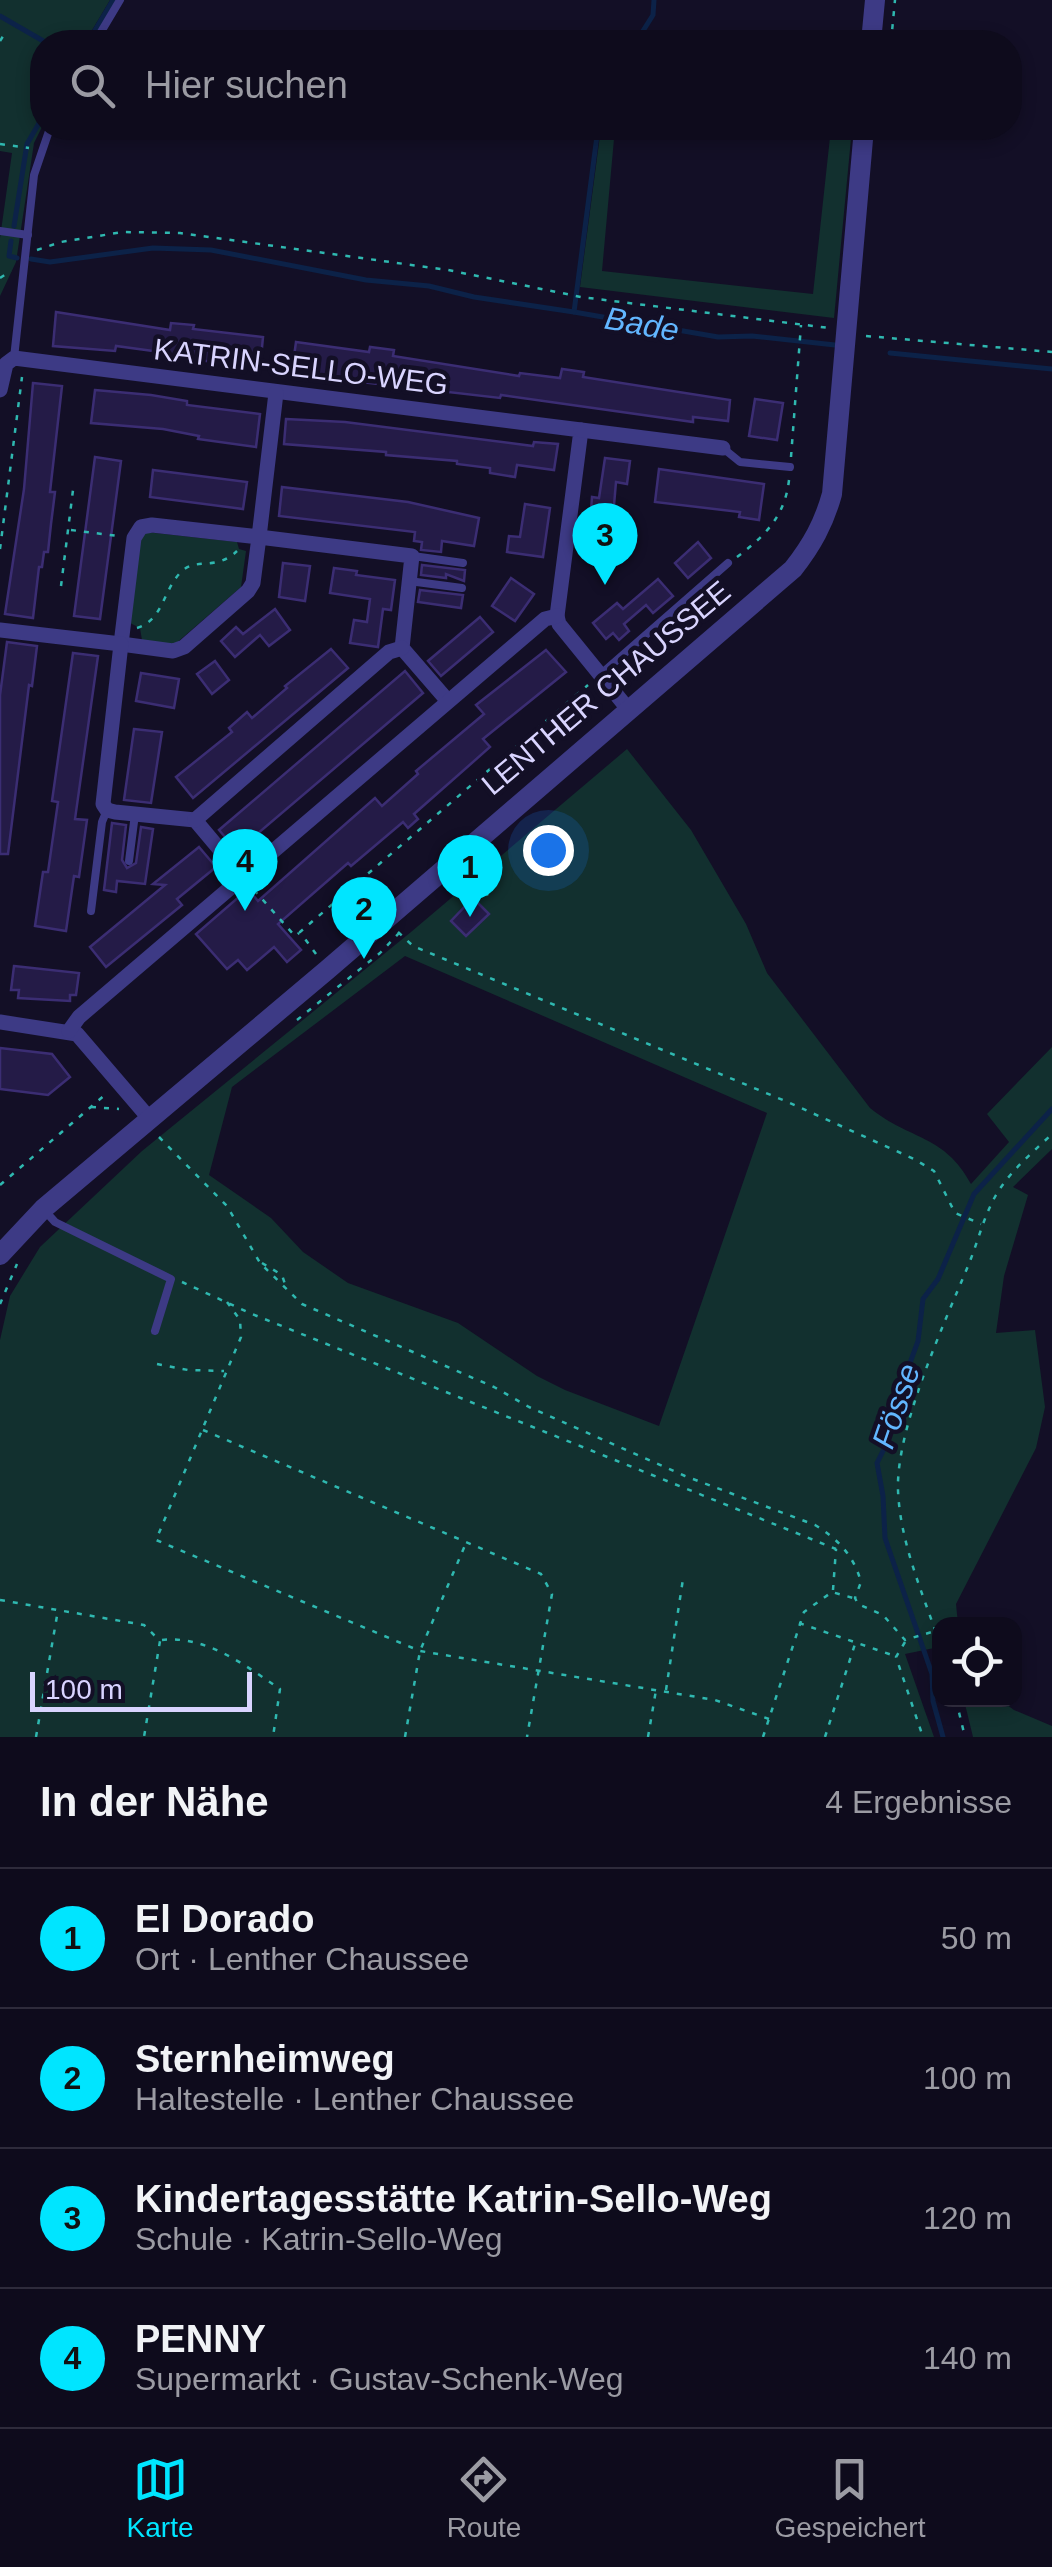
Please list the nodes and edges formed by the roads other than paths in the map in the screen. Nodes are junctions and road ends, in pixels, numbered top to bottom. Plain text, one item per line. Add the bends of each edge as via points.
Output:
1 (120, 0) edge
2 (875, 0) edge
3 (103, 30) edge
4 (872, 30) edge
5 (46, 140) edge
6 (863, 140) edge
7 (0, 230) edge
8 (28, 235) junction
9 (20, 359) junction
10 (0, 390) edge
11 (276, 393) junction
12 (581, 430) junction
13 (724, 448) joint
14 (790, 468) dead end
15 (259, 537) junction
16 (412, 556) junction
17 (728, 562) dead end
18 (463, 563) dead end
19 (409, 581) junction
20 (462, 588) dead end
21 (556, 616) junction
22 (0, 630) edge
23 (121, 644) junction
24 (402, 648) junction
25 (600, 674) junction
26 (447, 700) junction
27 (628, 709) junction
28 (107, 810) junction
29 (135, 814) junction
30 (195, 820) junction
31 (462, 852) junction
32 (129, 860) dead end
33 (474, 870) road end
34 (242, 876) junction
35 (91, 911) dead end
36 (0, 1022) edge
37 (69, 1031) junction
38 (142, 1111) junction
39 (43, 1209) junction
40 (0, 1255) edge
41 (154, 1331) dead end

1 - 3 lane
2 - 4 street
5 - 8 lane via 34,175
6 - 27 street, LENTHER CHAUSSEE via 854,333 824,523 793,569
7 - 8 lane
8 - 9 lane
9 - 10 street via 6,364
9 - 11 street, KATRIN-SELLO-WEG
11 - 12 street, KATRIN-SELLO-WEG
11 - 15 street
12 - 13 street, KATRIN-SELLO-WEG
12 - 21 street
13 - 14 lane via 740,462
15 - 16 street
15 - 23 street via 248,592 184,648
15 - 23 street via 141,528 134,538
16 - 18 lane
16 - 19 street
17 - 25 lane
19 - 20 lane
19 - 24 street
21 - 25 street
21 - 26 street
22 - 23 street
23 - 28 street via 102,797
24 - 26 street
24 - 30 street via 389,652
25 - 27 street
26 - 34 street
27 - 31 street, LENTHER CHAUSSEE
28 - 29 street
28 - 35 lane
29 - 30 street
29 - 32 lane
30 - 34 street
31 - 33 lane
31 - 38 street, LENTHER CHAUSSEE via 327,970
34 - 37 street
36 - 37 street
37 - 38 street
38 - 39 street, LENTHER CHAUSSEE
39 - 40 street, LENTHER CHAUSSEE
39 - 41 lane via 56,1222 171,1279

